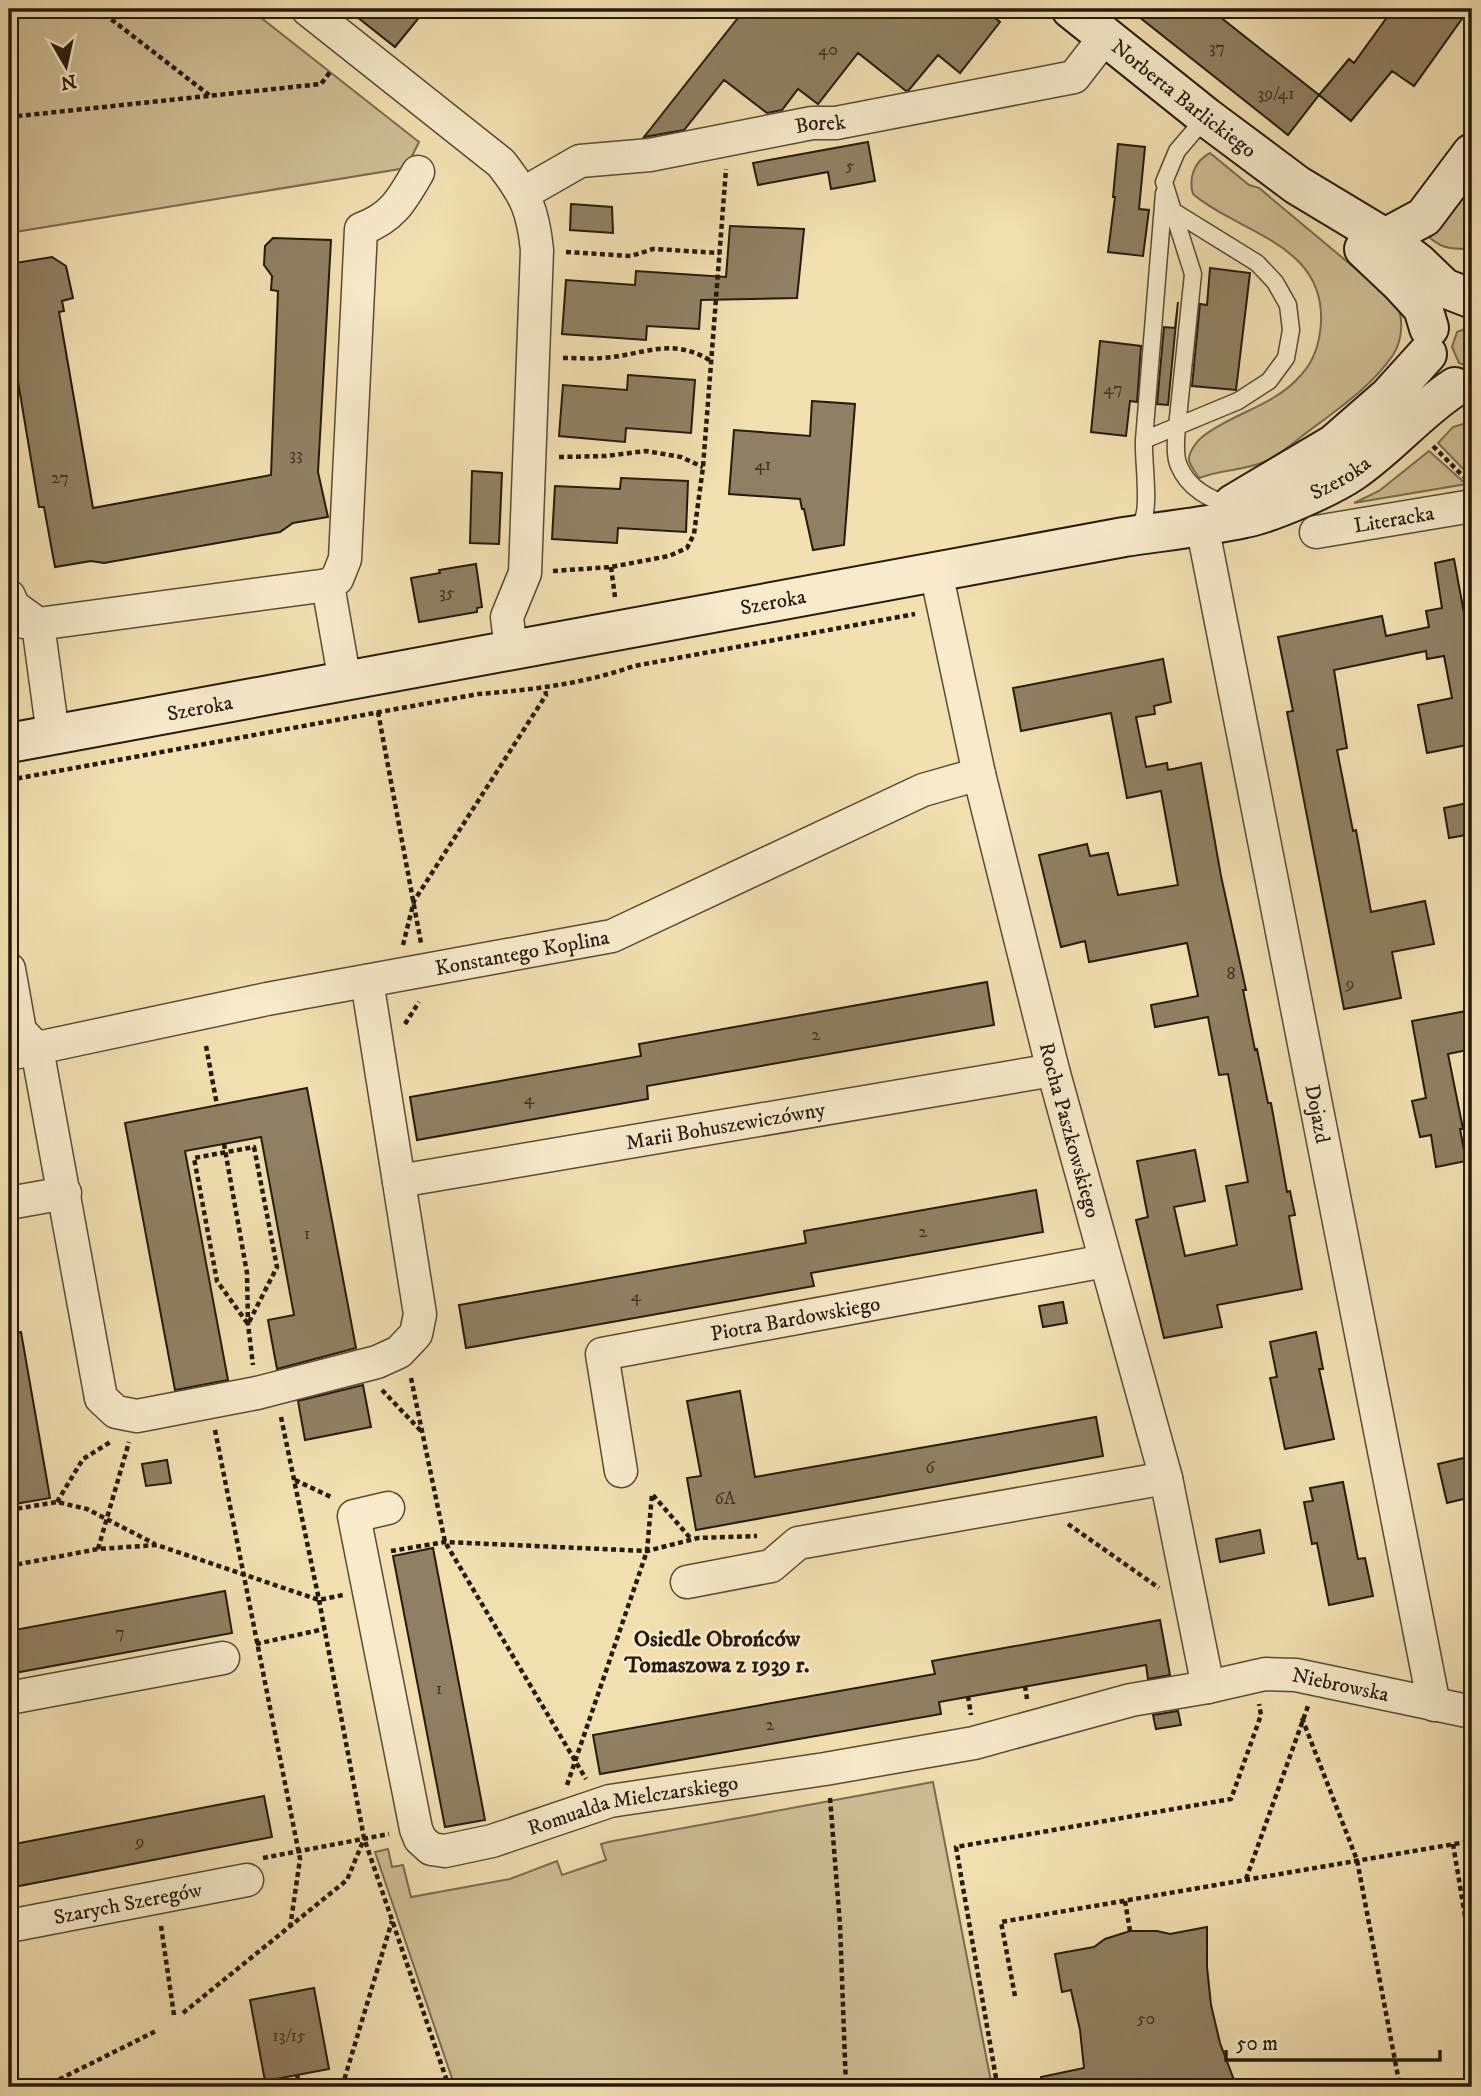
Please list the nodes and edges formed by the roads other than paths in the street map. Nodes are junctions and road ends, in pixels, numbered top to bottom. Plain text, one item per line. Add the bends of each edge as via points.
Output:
1 (307, 9) edge
2 (1071, 9) edge
3 (1105, 37) junction
4 (1206, 117) junction
5 (1472, 153) edge
6 (418, 172) dead end
7 (1164, 182) junction
8 (1297, 185) junction
9 (524, 192) junction
10 (1173, 211) junction
11 (1385, 238) junction
12 (1471, 298) edge
13 (1428, 341) junction
14 (1464, 389) edge
15 (1177, 427) junction
16 (1144, 440) junction
17 (1472, 506) edge
18 (1217, 515) junction
19 (1316, 532) dead end
20 (1124, 537) junction
21 (328, 585) junction
22 (940, 590) junction
23 (9, 596) edge
24 (23, 622) edge
25 (511, 651) junction
26 (345, 682) junction
27 (53, 735) junction
28 (9, 743) edge
29 (979, 774) junction
30 (9, 969) edge
31 (367, 981) junction
32 (23, 1051) edge
33 (1052, 1070) junction
34 (398, 1181) junction
35 (65, 1192) junction
36 (9, 1203) edge
37 (1105, 1261) junction
38 (621, 1471) dead end
39 (1166, 1478) junction
40 (388, 1508) dead end
41 (687, 1582) dead end
42 (223, 1658) dead end
43 (1208, 1687) junction
44 (9, 1698) edge
45 (1434, 1705) junction
46 (1472, 1712) edge
47 (247, 1880) dead end
48 (9, 1926) edge

1 - 9 street via 501,163
2 - 3 street, Norberta Barlickiego
3 - 4 street, Norberta Barlickiego
3 - 9 street, Borek via 1074,77 650,155 580,161
4 - 7 lane via 1177,151
4 - 8 street, Norberta Barlickiego
5 - 11 street via 1424,218
6 - 21 street via 399,205 376,224 361,229 345,559 337,579
7 - 10 lane
7 - 16 lane
8 - 11 street, Norberta Barlickiego
8 - 13 street, Norberta Barlickiego via 1423,308
9 - 25 street via 535,224 537,250 534,358 526,573 507,617
10 - 15 lane via 1194,274
10 - 15 lane via 1266,272 1288,305 1291,330 1286,358 1269,381 1238,401
11 - 12 street, Norberta Barlickiego via 1444,288
12 - 13 street, Szeroka via 1452,302 1438,313
13 - 14 street, Norberta Barlickiego via 1430,363 1440,378
13 - 18 street, Szeroka via 1389,396 1334,444
14 - 18 street, Szeroka via 1438,399 1352,472 1247,518
15 - 16 lane
15 - 18 lane via 1178,466 1195,488 1214,501
16 - 20 lane via 1147,505 1142,521
17 - 19 street, Literacka
18 - 20 street, Szeroka
18 - 45 street, Dojazd
20 - 22 street, Szeroka
21 - 24 street
21 - 26 street
22 - 25 street, Szeroka
22 - 29 street, Rocha Paszkowskiego
23 - 24 street
24 - 27 street
25 - 26 street, Szeroka
26 - 27 street, Szeroka
27 - 28 street, Szeroka
29 - 31 street, Konstantego Koplina via 923,790 612,936
29 - 33 street, Rocha Paszkowskiego
30 - 32 street
31 - 32 street, Konstantego Koplina
31 - 34 street
32 - 35 street
33 - 34 street, Marii Bohuszewiczówny
33 - 37 street, Rocha Paszkowskiego
34 - 35 street via 420,1314 416,1334 399,1352 370,1364 134,1424 101,1398
35 - 36 street
37 - 38 street, Piotra Bardowskiego via 601,1354
37 - 39 street, Rocha Paszkowskiego
39 - 41 street via 799,1543 771,1566
39 - 43 street, Rocha Paszkowskiego
40 - 43 street, Romualda Mielczarskiego via 354,1516 416,1829 431,1849 445,1851 492,1840 610,1801 974,1743 1131,1700
42 - 44 street
43 - 45 street, Niebrowska via 1265,1674 1296,1675
45 - 46 street, Niebrowska
47 - 48 street, Szarych Szeregów

